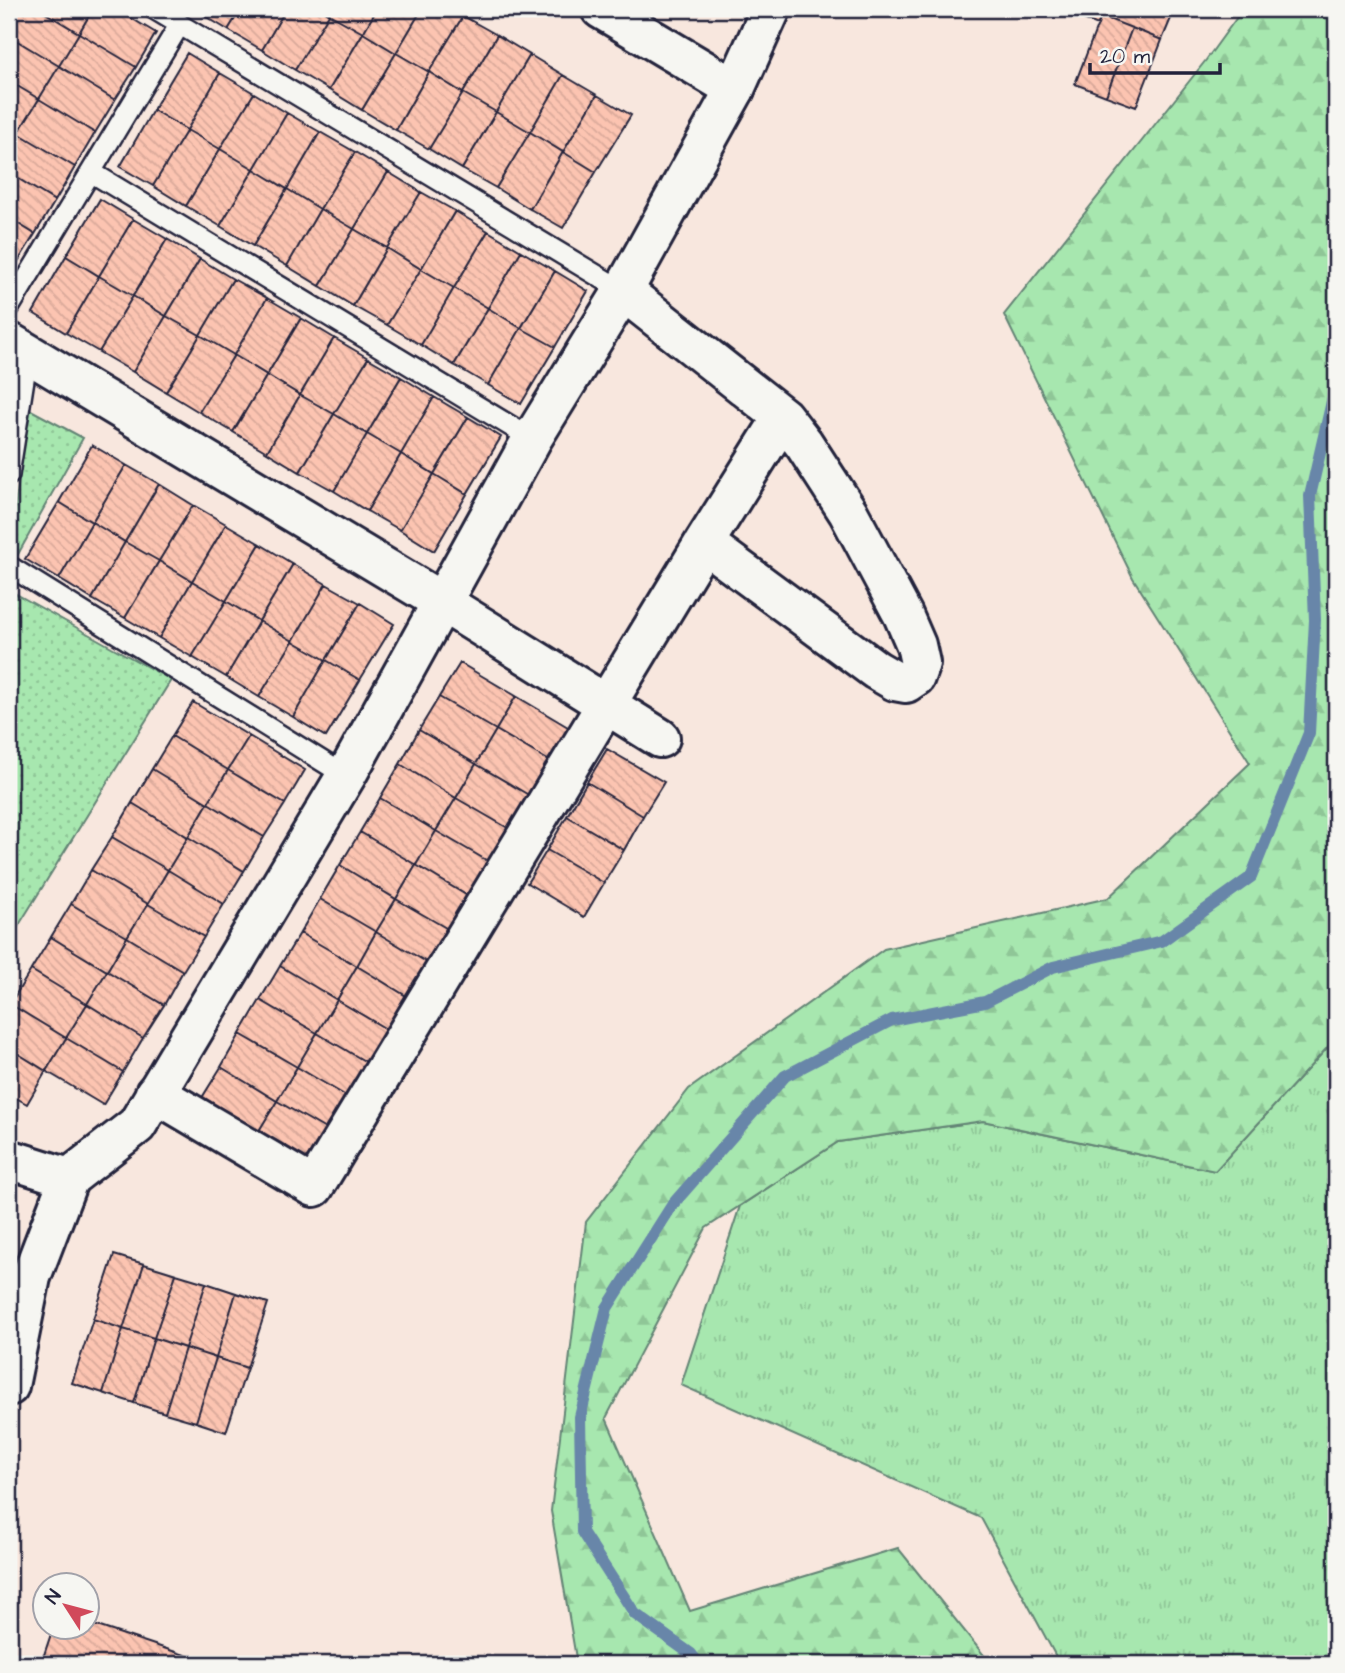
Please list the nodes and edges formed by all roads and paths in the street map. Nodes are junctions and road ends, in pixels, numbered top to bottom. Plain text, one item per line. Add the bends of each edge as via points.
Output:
1 (154, 9) edge
2 (601, 9) edge
3 (771, 9) edge
4 (180, 24) junction
5 (735, 89) junction
6 (91, 172) junction
7 (623, 291) junction
8 (9, 308) edge
9 (19, 348) edge
10 (783, 417) junction
11 (532, 439) junction
12 (9, 475) edge
13 (704, 543) junction
14 (9, 566) edge
15 (442, 602) junction
16 (607, 705) junction
17 (660, 738) dead end
18 (346, 776) junction
19 (155, 1093) junction
20 (9, 1158) edge
21 (69, 1178) junction
22 (9, 1386) edge

1 - 4 lane
2 - 5 street
3 - 5 street
4 - 6 lane
4 - 7 lane
5 - 7 street
6 - 8 lane
6 - 11 lane
7 - 10 street
7 - 11 street
9 - 12 lane
9 - 15 street
10 - 13 street
10 - 13 street via 848,512 903,615 920,663 915,677 906,683 876,670
11 - 15 street
13 - 16 street
14 - 18 lane
15 - 16 street
15 - 18 street
16 - 17 street
16 - 19 street via 314,1187
18 - 19 street
19 - 21 street via 137,1125
20 - 21 street
21 - 22 street via 32,1276

